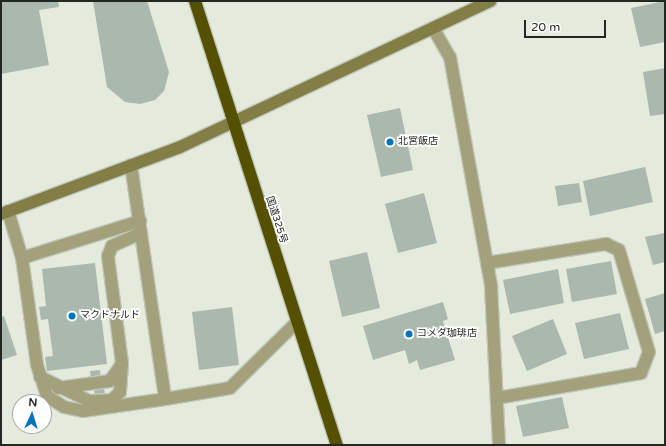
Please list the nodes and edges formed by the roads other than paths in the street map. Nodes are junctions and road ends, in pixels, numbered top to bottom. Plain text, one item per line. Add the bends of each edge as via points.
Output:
1 (195, 1) edge
2 (490, 1) edge
3 (433, 28) junction
4 (234, 123) junction
5 (131, 165) junction
6 (5, 212) edge
7 (140, 227) junction
8 (22, 258) junction
9 (487, 262) junction
10 (297, 322) junction
11 (122, 363) junction
12 (40, 377) junction
13 (58, 388) junction
14 (498, 398) junction
15 (165, 399) junction
16 (337, 445) edge
17 (499, 445) edge

1 - 4 highway, 国道325号
2 - 3 street
3 - 4 street
3 - 9 street via 450,56
4 - 5 street
4 - 10 highway, 国道325号
5 - 6 street
5 - 7 street
6 - 8 street
7 - 8 street
7 - 11 street via 112,246 108,256
7 - 15 street
8 - 12 street
9 - 14 street
9 - 14 street via 606,244 619,250 649,352 641,373
10 - 15 street via 230,388
10 - 16 highway, 国道325号
11 - 13 street via 110,382
11 - 13 street via 123,383 112,400 89,402
12 - 13 street
12 - 15 street via 47,396 64,407 83,411
14 - 17 street

